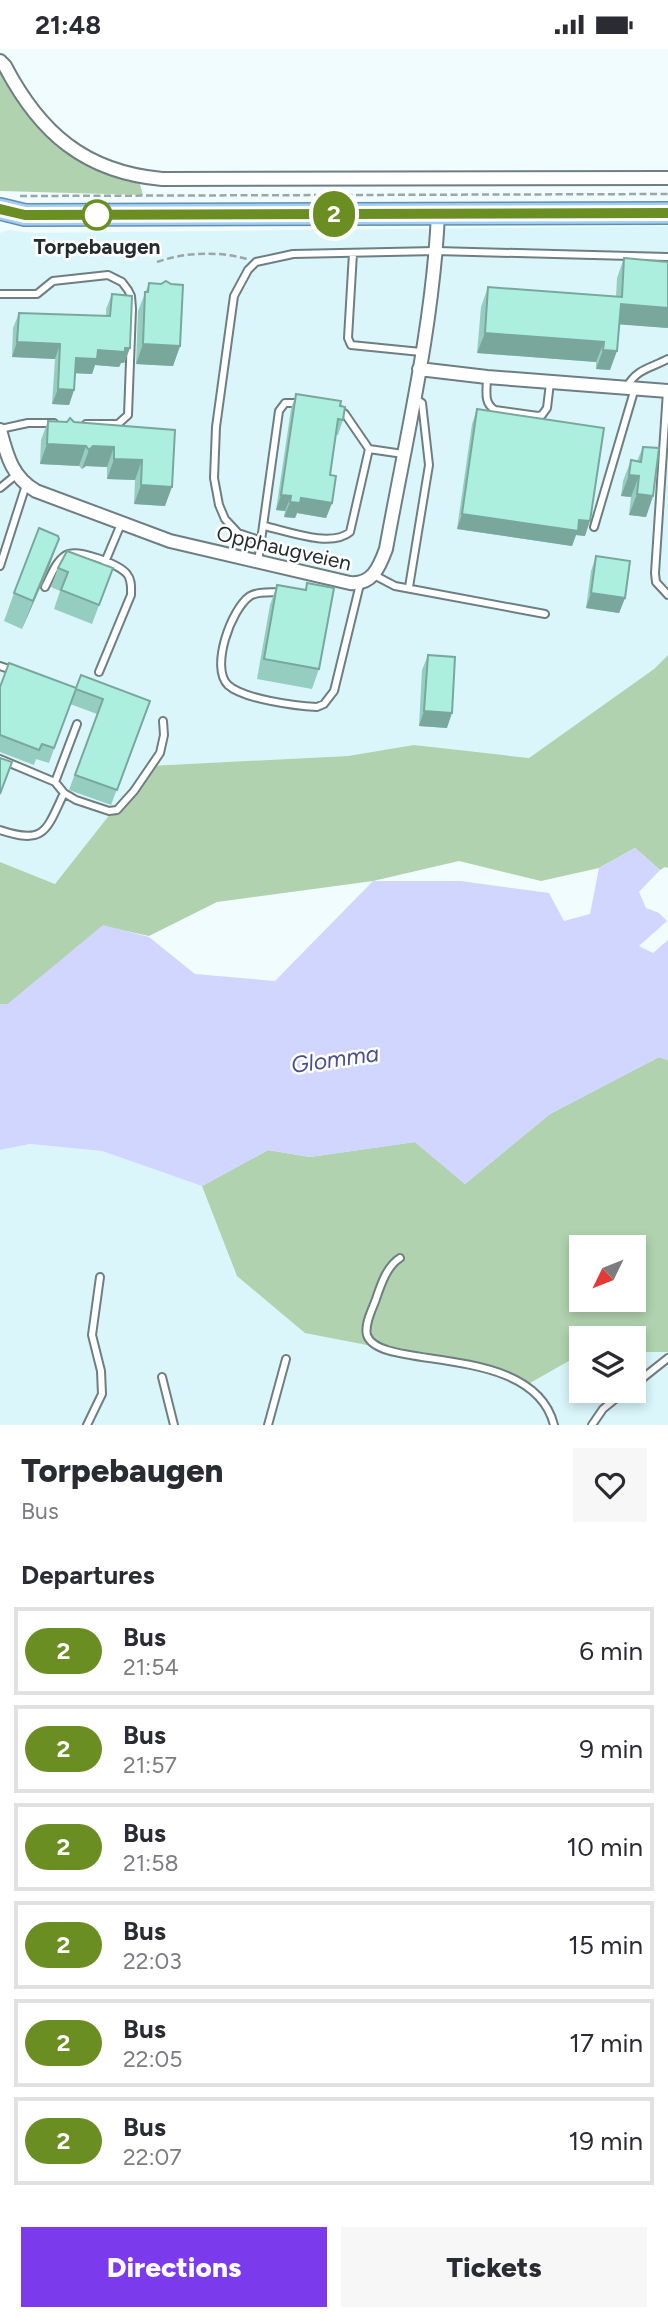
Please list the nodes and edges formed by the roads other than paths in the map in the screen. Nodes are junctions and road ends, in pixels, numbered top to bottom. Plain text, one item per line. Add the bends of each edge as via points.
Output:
1 (0, 61) edge
2 (668, 178) edge
3 (14, 207) edge
4 (438, 213) junction
5 (668, 213) edge
6 (0, 221) edge
7 (436, 251) junction
8 (353, 253) junction
9 (668, 257) edge
10 (0, 295) edge
11 (421, 352) junction
12 (668, 359) edge
13 (419, 369) junction
14 (488, 377) junction
15 (550, 383) junction
16 (631, 387) junction
17 (668, 391) edge
18 (413, 397) junction
19 (313, 404) edge
20 (336, 408) edge
21 (67, 423) edge
22 (79, 424) edge
23 (0, 430) edge
24 (369, 449) junction
25 (403, 454) junction
26 (16, 475) junction
27 (26, 485) junction
28 (0, 488) edge
29 (121, 524) junction
30 (264, 526) junction
31 (594, 527) dead end
32 (262, 541) junction
33 (105, 562) junction
34 (258, 562) junction
35 (0, 566) edge
36 (373, 575) junction
37 (360, 584) junction
38 (45, 587) edge
39 (410, 587) junction
40 (291, 591) edge
41 (668, 596) edge
42 (545, 614) dead end
43 (0, 666) edge
44 (99, 672) dead end
45 (26, 675) edge
46 (163, 721) dead end
47 (78, 724) dead end
48 (0, 759) edge
49 (55, 782) junction
50 (64, 793) junction
51 (0, 830) edge
52 (400, 1258) dead end
53 (100, 1277) dead end
54 (668, 1358) edge
55 (286, 1359) dead end
56 (646, 1375) edge
57 (162, 1377) dead end
58 (610, 1403) edge
59 (87, 1425) edge
60 (174, 1425) edge
61 (268, 1425) edge
62 (554, 1425) edge
63 (592, 1425) edge

1 - 2 street via 35,116 62,142 86,158 138,177
3 - 4 highway
3 - 6 highway
4 - 5 highway
4 - 7 street, Opphaugveien
7 - 8 lane
7 - 9 lane
7 - 11 street, Opphaugveien
8 - 11 lane via 351,345
8 - 32 lane via 293,254 256,262 234,296 216,427 214,478 225,519 238,533
10 - 22 lane via 37,294 53,281 108,275 128,290 132,309 128,415 118,424
11 - 13 street, Opphaugveien
12 - 16 lane via 632,376
13 - 14 street
13 - 18 street, Opphaugveien
14 - 15 street
14 - 15 lane via 486,400 491,408 538,416 547,408
15 - 16 street
16 - 17 street
16 - 31 lane
17 - 41 lane via 655,573 656,582
18 - 25 street, Opphaugveien
18 - 39 lane via 422,403 429,465
19 - 30 lane via 290,401 279,411
20 - 24 lane
21 - 23 lane via 28,423
23 - 26 street
24 - 25 lane
24 - 30 lane via 349,532 343,538 324,539
25 - 36 street, Opphaugveien via 386,549
26 - 27 street
26 - 28 lane
27 - 29 street, Opphaugveien
27 - 35 lane
29 - 33 lane
29 - 34 street, Opphaugveien
30 - 32 lane
32 - 34 lane
33 - 38 lane via 72,552 58,561
33 - 44 lane via 127,574 131,595
34 - 37 street, Opphaugveien via 319,581
36 - 37 street, Opphaugveien
36 - 39 lane via 386,583
37 - 40 lane via 334,691 324,705 317,706 237,691 227,684 220,668 227,631 244,601 254,594
39 - 42 lane
43 - 45 lane
46 - 50 lane via 160,753 123,805 109,811
47 - 49 lane
48 - 49 lane
49 - 50 lane
50 - 51 lane via 39,834 22,838
52 - 62 lane via 390,1266 372,1309 367,1331 371,1342 517,1380 542,1398
53 - 59 lane via 92,1335 102,1394
54 - 56 lane
55 - 61 lane
57 - 60 lane
58 - 63 lane

